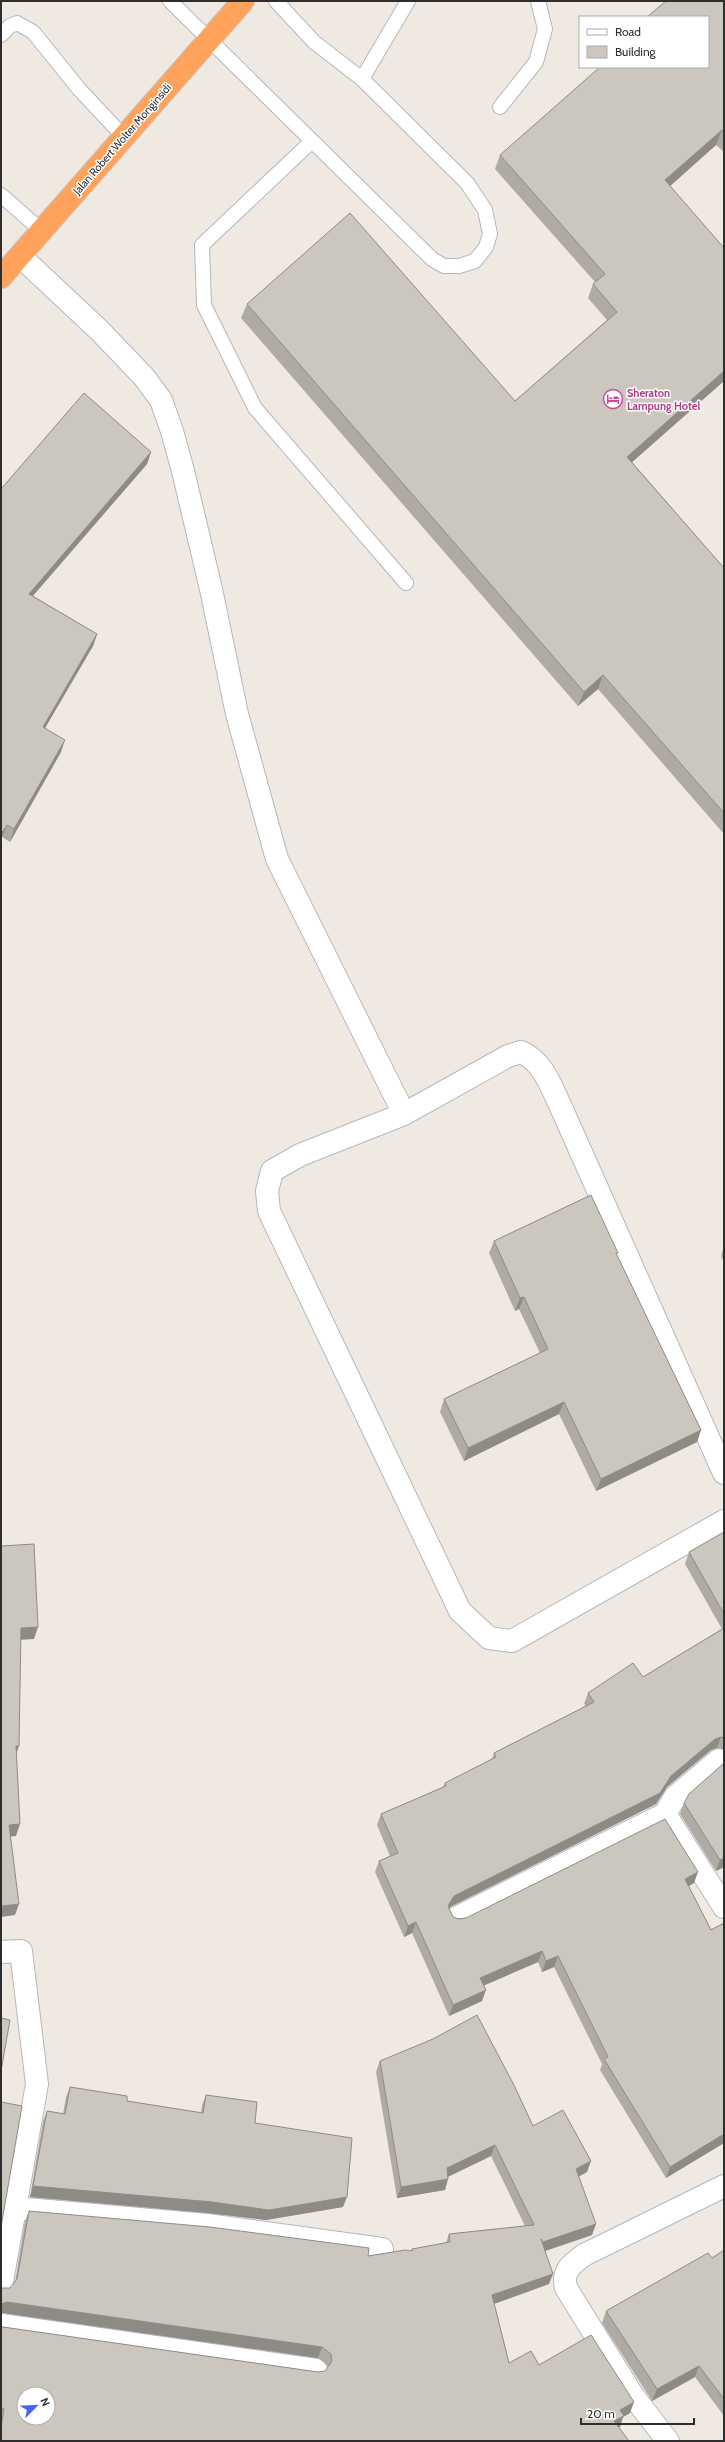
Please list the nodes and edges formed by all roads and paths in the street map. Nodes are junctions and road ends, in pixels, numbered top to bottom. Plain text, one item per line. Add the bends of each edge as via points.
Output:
1 (170, 1) edge
2 (243, 1) edge
3 (276, 1) edge
4 (408, 1) edge
5 (538, 1) edge
6 (1, 35) edge
7 (208, 41) junction
8 (362, 79) junction
9 (500, 107) dead end
10 (124, 137) junction
11 (311, 142) junction
12 (1, 195) edge
13 (42, 231) junction
14 (20, 256) junction
15 (1, 277) edge
16 (406, 583) dead end
17 (404, 1114) junction
18 (724, 1473) edge
19 (724, 1521) edge
20 (719, 1760) dead end
21 (665, 1814) junction
22 (724, 1907) edge
23 (456, 1918) edge
24 (1, 1952) edge
25 (724, 2186) edge
26 (15, 2208) junction
27 (382, 2249) dead end
28 (1, 2287) edge
29 (1, 2325) edge
30 (316, 2370) edge
31 (659, 2438) edge

1 - 7 lane
2 - 7 highway, Jalan Robert Wolter Monginsidi
3 - 8 lane via 314,42
4 - 8 lane
5 - 9 lane via 545,28 536,62
6 - 10 lane via 10,26 17,24 33,32 79,90
7 - 10 highway, Jalan Robert Wolter Monginsidi
7 - 11 lane
8 - 11 lane via 467,183 485,210 490,234 486,247 475,260 459,266 444,266 432,259
10 - 13 highway, Jalan Robert Wolter Monginsidi
11 - 16 lane via 202,245 204,305 255,408
12 - 13 lane
13 - 14 highway, Jalan Robert Wolter Monginsidi
14 - 15 highway, Jalan Robert Wolter Monginsidi
14 - 17 street via 99,330 144,377 161,400 183,472 237,714 277,859
17 - 18 street via 508,1056 522,1052 531,1056 540,1065
17 - 19 street via 300,1155 272,1171 267,1190 269,1211 460,1611 489,1638 512,1641
20 - 21 street via 675,1797
21 - 22 street
21 - 23 street
24 - 26 street via 21,1951 38,2084
25 - 31 street via 584,2255 569,2266 565,2273 566,2288
26 - 27 street via 207,2225
26 - 28 street
29 - 30 street

